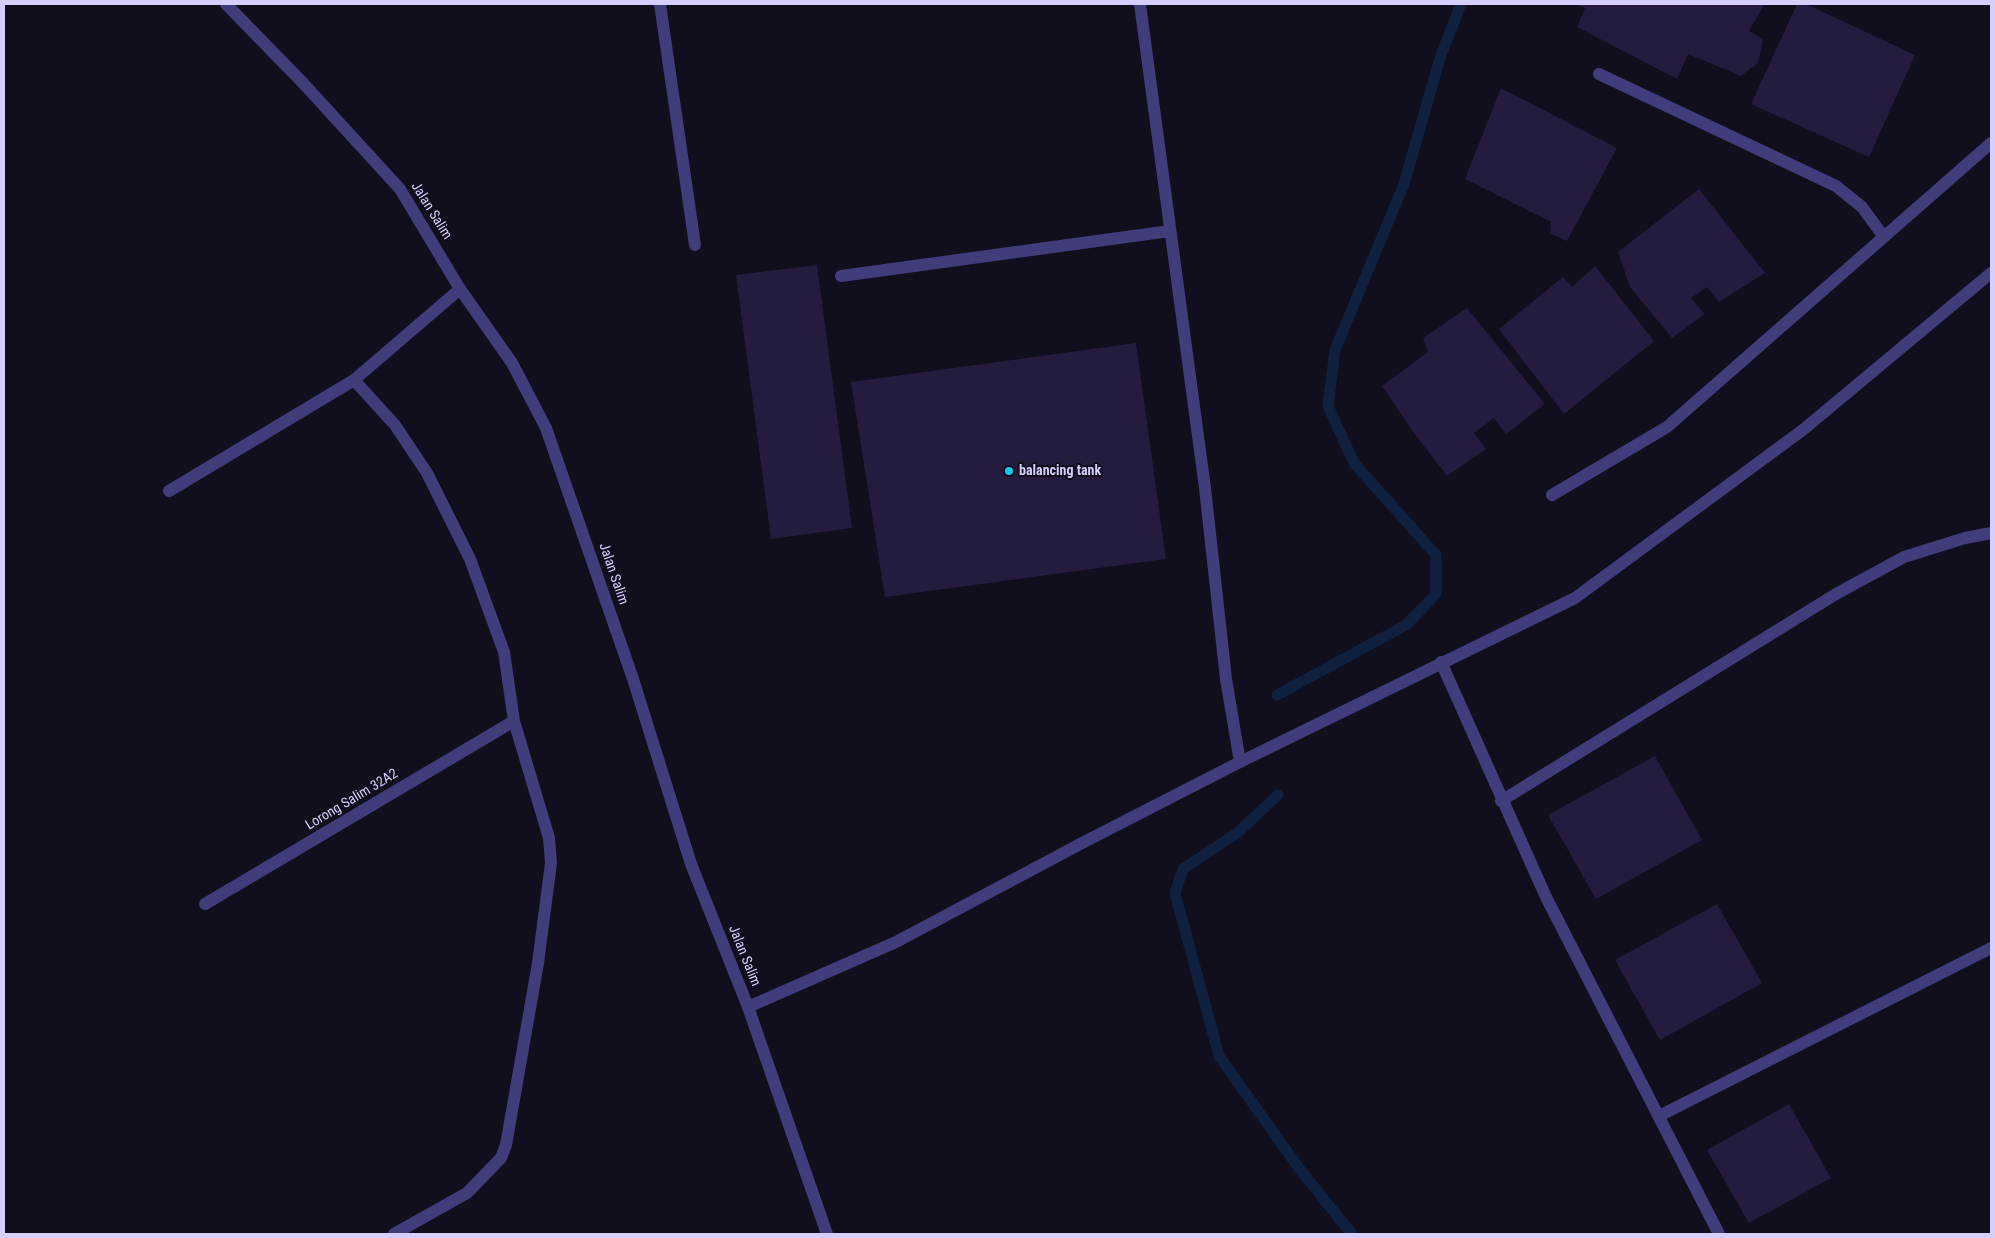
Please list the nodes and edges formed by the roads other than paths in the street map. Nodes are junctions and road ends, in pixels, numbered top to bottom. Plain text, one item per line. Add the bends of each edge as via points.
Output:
1 (226, 4) edge
2 (660, 4) edge
3 (1140, 4) edge
4 (1599, 74) dead end
5 (1991, 143) edge
6 (1170, 231) junction
7 (1884, 237) junction
8 (695, 245) dead end
9 (1991, 273) edge
10 (841, 276) dead end
11 (460, 289) junction
12 (354, 380) junction
13 (169, 491) dead end
14 (1552, 495) dead end
15 (1991, 533) edge
16 (1441, 662) junction
17 (514, 720) junction
18 (1240, 762) junction
19 (1501, 801) junction
20 (205, 904) dead end
21 (1991, 948) edge
22 (748, 1007) junction
23 (1659, 1116) junction
24 (394, 1234) edge
25 (827, 1234) edge
26 (1719, 1234) edge

1 - 11 street, Jalan Salim via 400,189
2 - 8 street
3 - 6 street
4 - 7 street via 1836,186 1862,207
5 - 7 street
6 - 10 street
6 - 18 street via 1205,488 1226,680
7 - 14 street via 1667,427
9 - 16 street via 1804,429 1576,598
11 - 12 street
11 - 22 street, Jalan Salim via 512,363 546,428 633,679 691,864
12 - 13 street
12 - 17 street via 395,425 427,473 470,559 504,652
15 - 19 street via 1904,557 1836,594
16 - 18 street
16 - 19 street
17 - 20 street, Lorong Salim 32A2
17 - 24 street via 549,838 552,863 506,1145 501,1158 467,1193
18 - 22 street via 896,942
19 - 23 street via 1546,897
21 - 23 street
22 - 25 street, Jalan Salim
23 - 26 street

